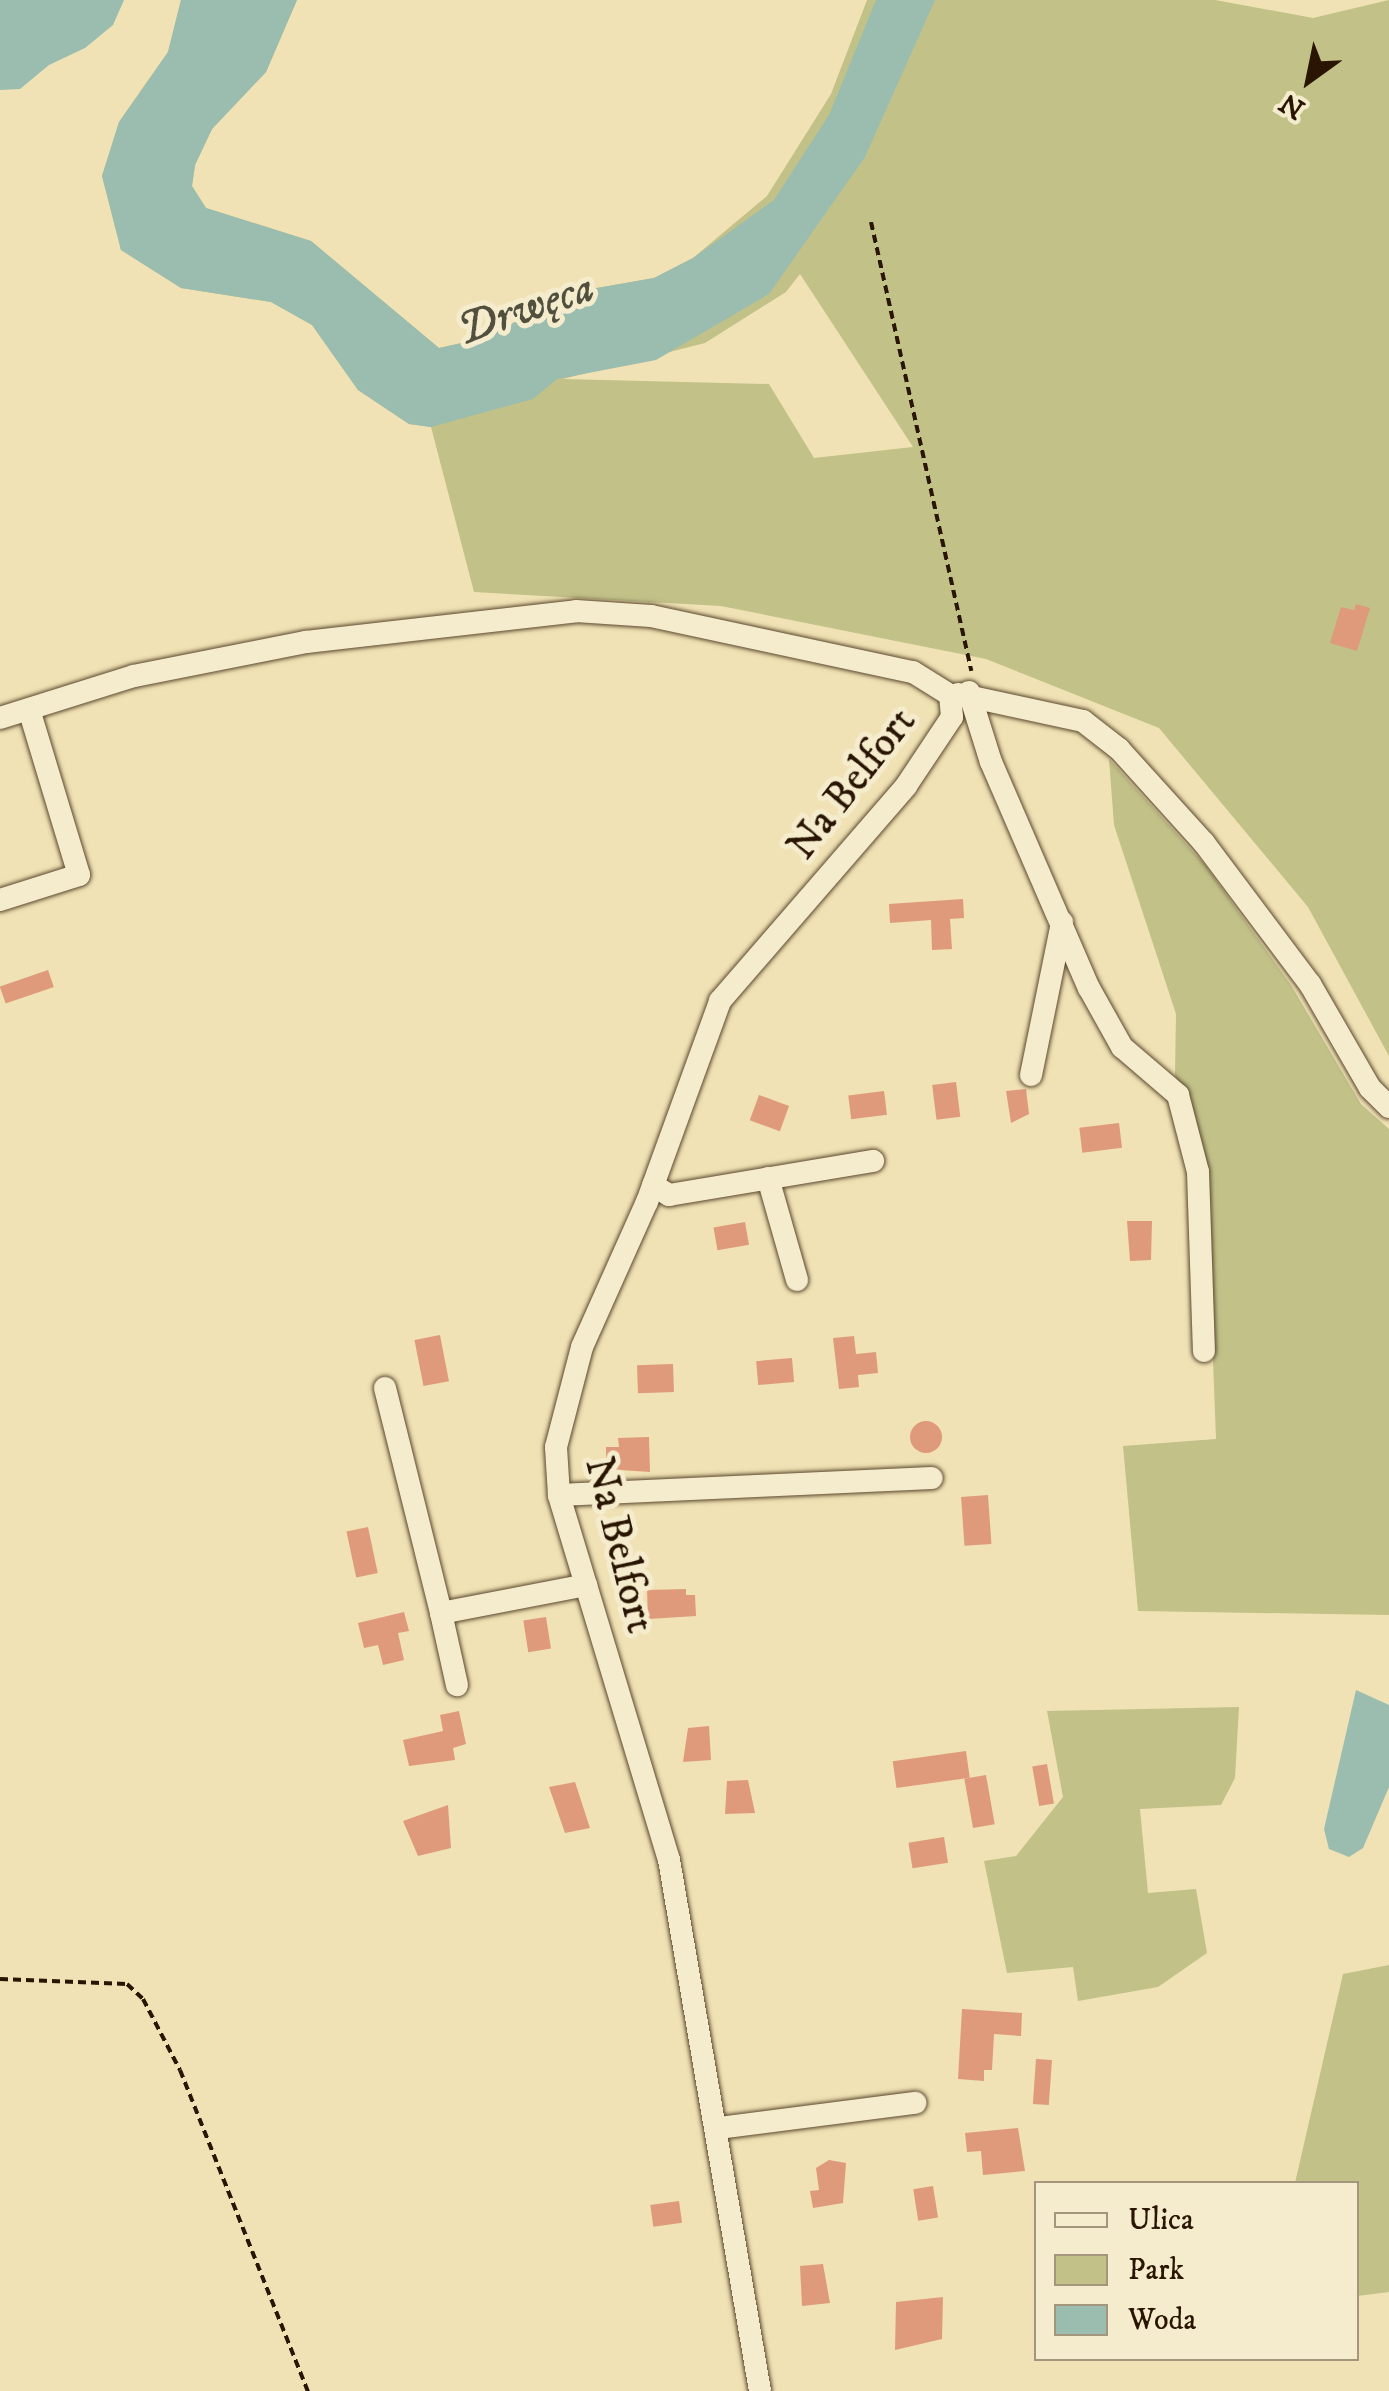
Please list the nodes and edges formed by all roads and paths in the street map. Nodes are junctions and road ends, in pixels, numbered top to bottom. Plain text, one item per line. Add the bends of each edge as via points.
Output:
1 (871, 222) dead end
2 (959, 694) junction
3 (29, 709) junction
4 (0, 718) edge
5 (0, 900) edge
6 (1062, 922) junction
7 (1031, 1075) dead end
8 (1389, 1107) edge
9 (873, 1161) dead end
10 (768, 1178) junction
11 (653, 1185) junction
12 (797, 1280) dead end
13 (1204, 1351) dead end
14 (385, 1388) dead end
15 (932, 1478) dead end
16 (559, 1495) junction
17 (586, 1585) junction
18 (441, 1613) junction
19 (457, 1684) dead end
20 (0, 1978) edge
21 (915, 2103) dead end
22 (719, 2128) junction
23 (308, 2391) edge
24 (760, 2391) edge

1 - 2 path via 964,633
2 - 3 street via 914,672 651,616 576,612 306,642 134,676
2 - 6 street
2 - 8 street via 1083,721 1118,750 1204,843 1310,984 1370,1088
2 - 11 street, Na Belfort via 952,718 906,786 720,1001
3 - 4 street
3 - 5 street via 79,876
6 - 7 street
6 - 13 street via 1122,1047 1178,1095 1198,1172
9 - 10 street
10 - 11 street via 670,1195
10 - 12 street
11 - 16 street, Na Belfort via 567,1391 556,1447
14 - 18 street
15 - 16 street
16 - 17 street, Na Belfort
17 - 18 street
17 - 22 street, Na Belfort via 669,1860
18 - 19 street
20 - 23 path via 126,1984 143,1999 180,2070
21 - 22 street
22 - 24 street, Na Belfort

